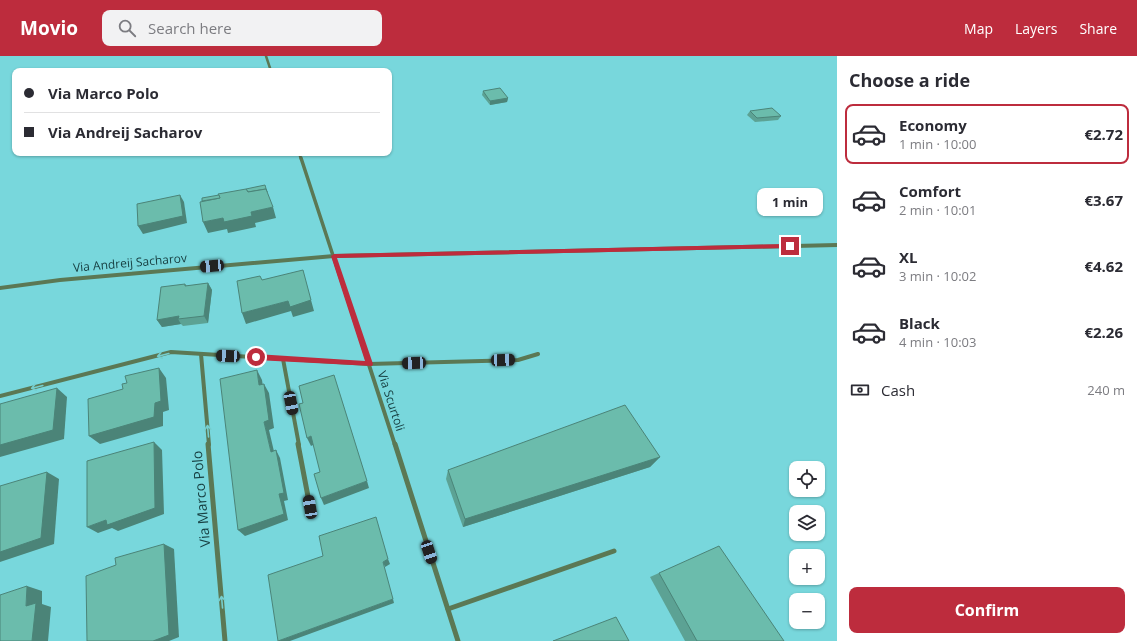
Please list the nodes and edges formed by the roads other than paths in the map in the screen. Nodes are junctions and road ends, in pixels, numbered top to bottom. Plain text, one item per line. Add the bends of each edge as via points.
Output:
1 (266, 56) edge
2 (270, 68) edge
3 (300, 156) edge
4 (837, 245) edge
5 (334, 256) junction
6 (0, 288) edge
7 (201, 354) junction
8 (538, 354) dead end
9 (283, 359) junction
10 (369, 364) junction
11 (0, 396) edge
12 (310, 507) dead end
13 (614, 551) dead end
14 (448, 609) junction
15 (226, 641) edge
16 (458, 641) edge

1 - 2 street
3 - 5 street, Via Scurtoli
4 - 5 street, Via Andreij Sacharov
5 - 6 street, Via Andreij Sacharov via 60,280
5 - 10 street, Via Scurtoli
7 - 9 street
7 -> 11 street via 171,352
15 -> 7 street, Via Marco Polo
8 - 10 street via 518,360
9 - 10 street
9 - 12 street
10 - 14 street, Via Scurtoli
13 - 14 street
14 - 16 street, Via Scurtoli

